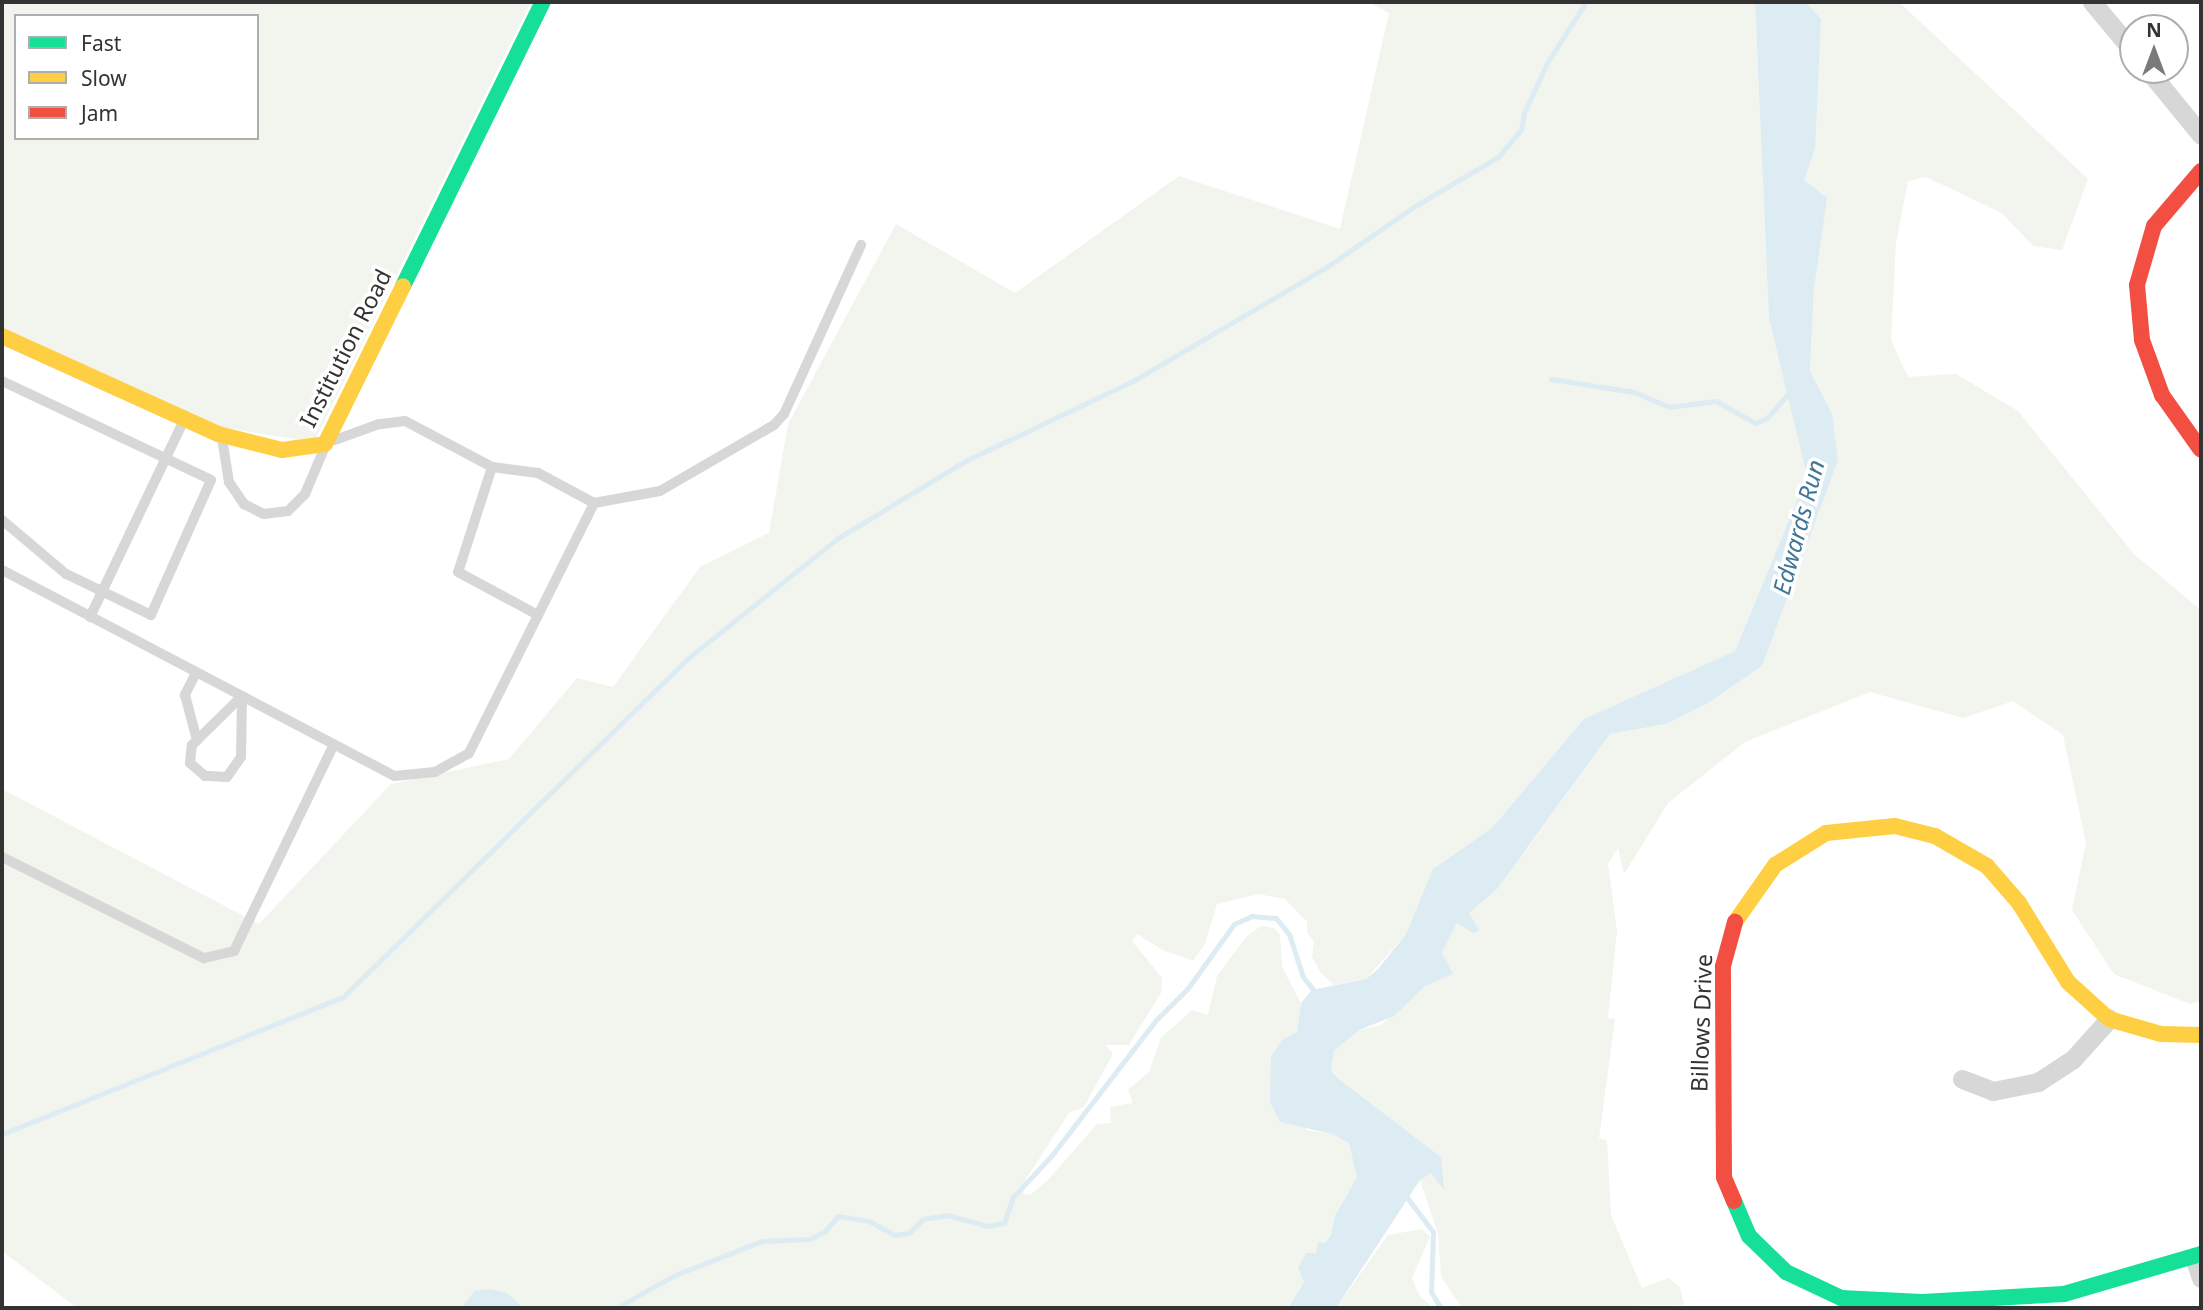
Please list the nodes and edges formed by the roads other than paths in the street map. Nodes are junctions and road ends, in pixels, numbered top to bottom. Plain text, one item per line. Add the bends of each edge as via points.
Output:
1 (543, 2) edge
2 (2092, 2) edge
3 (2119, 34) edge
4 (2159, 84) edge
5 (2201, 135) edge
6 (2201, 172) edge
7 (861, 245) dead end
8 (3, 339) edge
9 (2, 381) edge
10 (184, 419) junction
11 (222, 435) junction
12 (325, 444) junction
13 (2201, 450) edge
14 (165, 459) junction
15 (492, 467) junction
16 (594, 503) junction
17 (2, 520) edge
18 (2, 569) edge
19 (101, 594) junction
20 (538, 615) junction
21 (90, 617) junction
22 (196, 673) junction
23 (242, 696) junction
24 (197, 740) junction
25 (334, 744) junction
26 (2, 857) edge
27 (2109, 1019) junction
28 (2201, 1035) edge
29 (1962, 1079) dead end
30 (2198, 1255) edge
31 (2201, 1278) edge
32 (1999, 1303) edge

1 - 12 street, Institution Road
2 - 3 street
4 - 5 street
6 - 13 street via 2154,226 2137,285 2142,340 2162,395
7 - 16 lane via 784,414 774,425 660,491
8 - 10 street, Institution Road
9 - 14 lane
10 - 11 street, Institution Road
10 - 14 lane
11 - 12 street, Institution Road via 282,450
11 - 12 lane via 229,482 244,505 264,514 288,511 305,494
12 - 15 lane via 379,424 405,421
14 - 19 lane
14 - 19 lane via 211,480 151,615
15 - 16 lane via 538,472
15 - 20 lane via 458,572
16 - 20 lane
17 - 19 lane via 66,574
18 - 21 lane
19 - 21 lane
20 - 25 lane via 469,753 435,772 394,776
21 - 22 lane
22 - 23 lane
22 - 24 lane via 185,695
23 - 24 lane
23 - 24 lane via 241,757 227,777 205,776 190,763
23 - 25 lane
25 - 26 lane via 234,951 204,958
27 - 28 street, Billows Drive via 2161,1034
27 - 29 street via 2073,1059 2038,1082 1993,1091
27 - 32 street, Billows Drive via 2068,982 2000,877 1973,854 1910,829 1852,827 1802,844 1762,877 1737,916 1723,966 1721,1145 1729,1195 1749,1236 1786,1272 1841,1298 1887,1303
30 - 31 street
30 - 32 street, Billows Drive via 2090,1290

